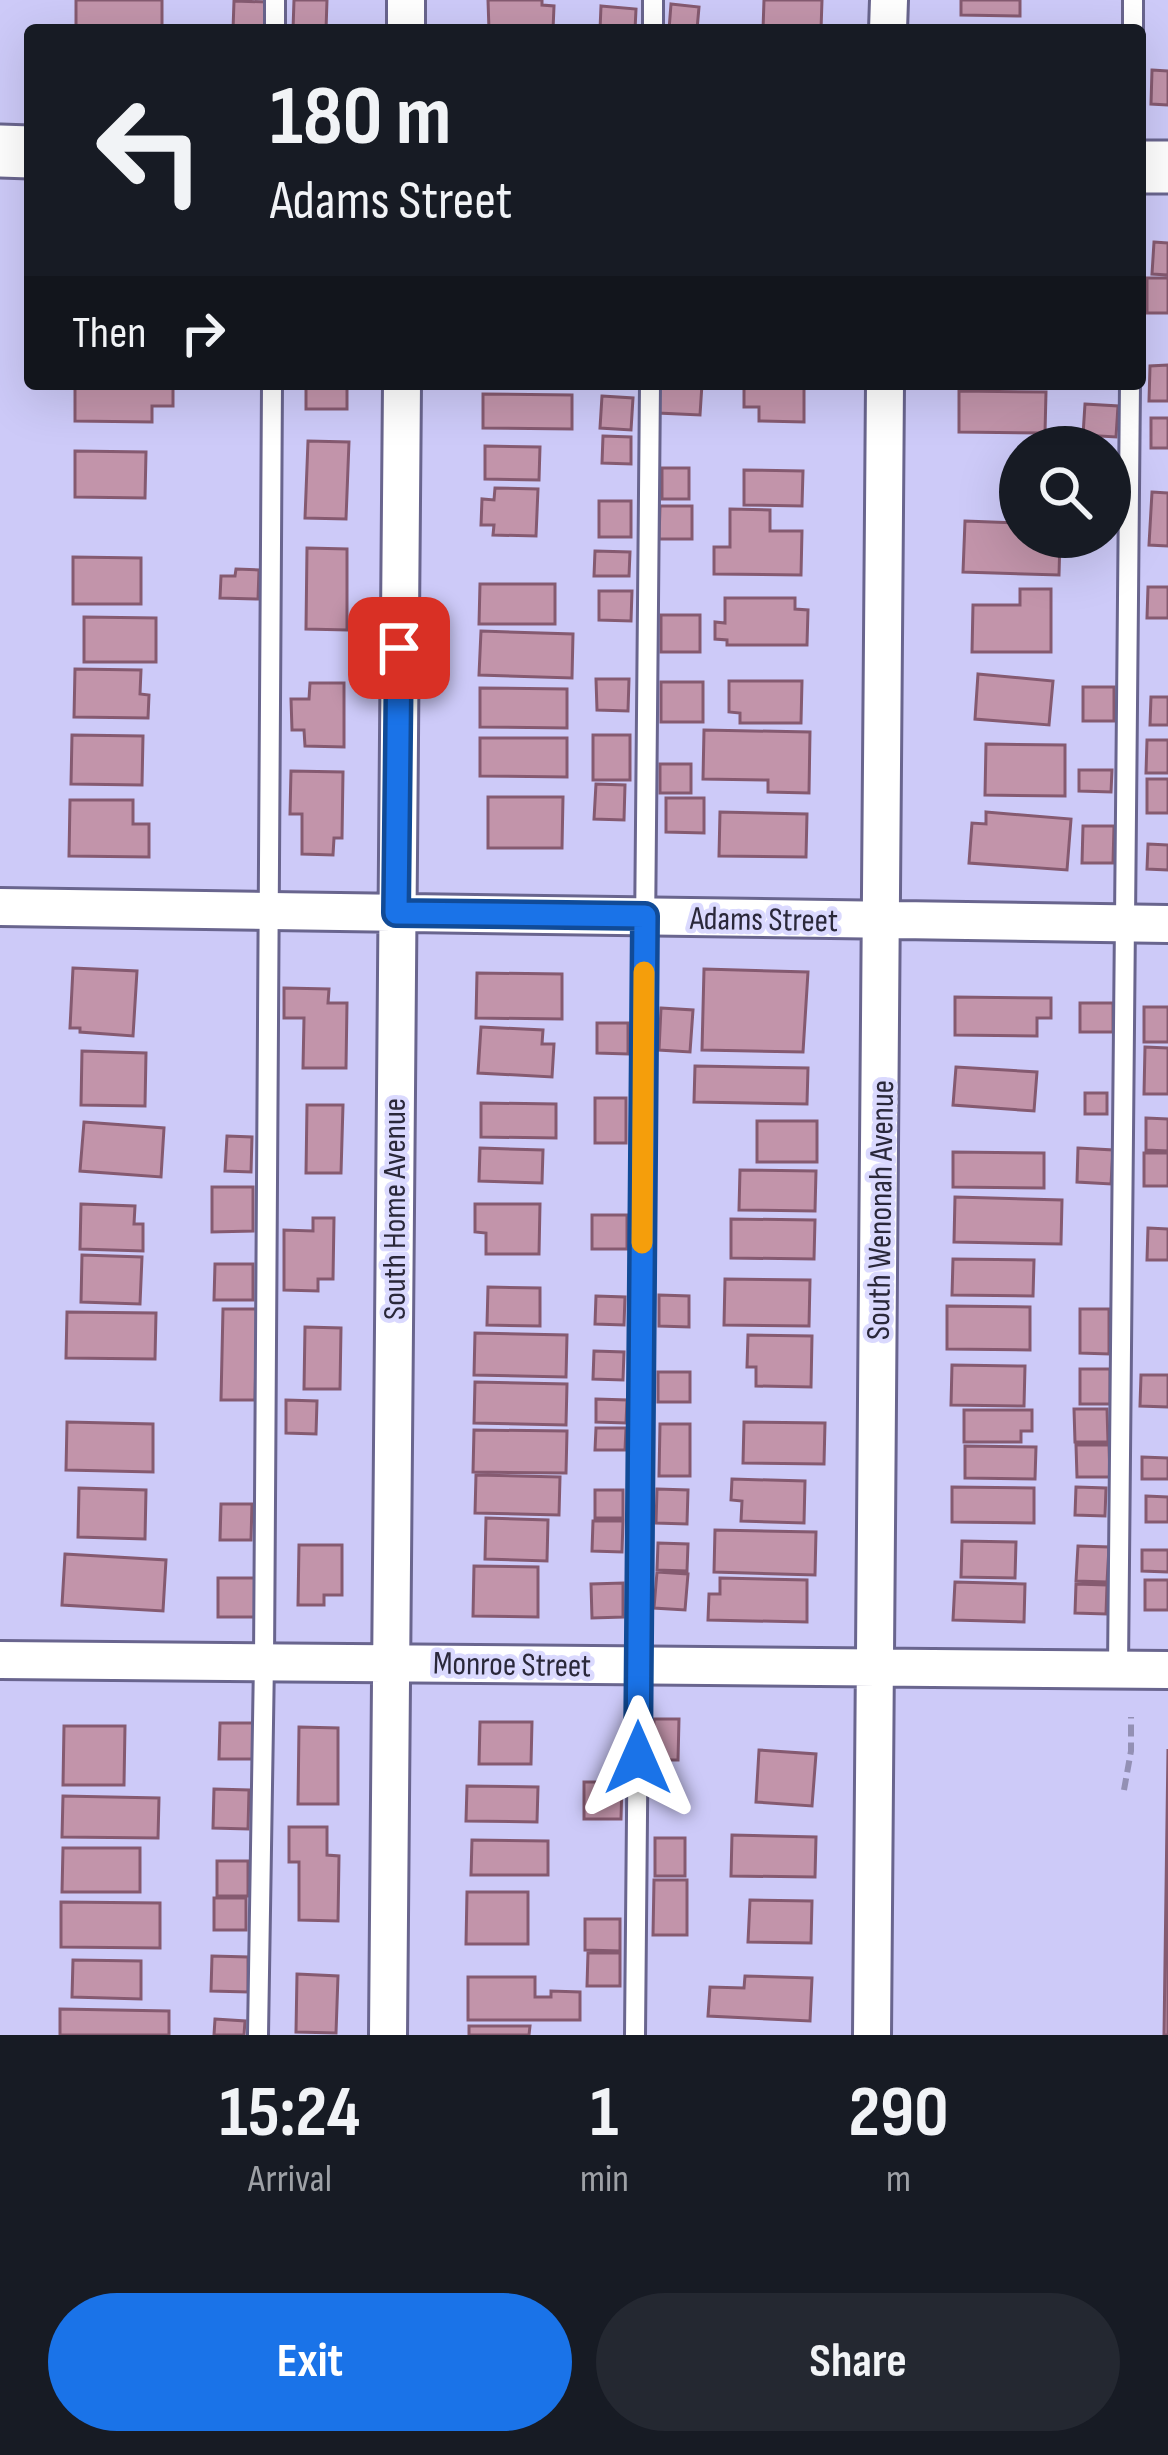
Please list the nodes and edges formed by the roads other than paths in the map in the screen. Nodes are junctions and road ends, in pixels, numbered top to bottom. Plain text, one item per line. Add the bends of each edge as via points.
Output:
1 (272, 390) edge
2 (402, 390) edge
3 (650, 390) edge
4 (886, 390) edge
5 (1130, 390) edge
6 (0, 907) edge
7 (268, 911) junction
8 (396, 913) junction
9 (645, 916) junction
10 (882, 920) junction
11 (1125, 923) junction
12 (1168, 923) edge
13 (0, 1660) edge
14 (264, 1661) junction
15 (390, 1662) junction
16 (638, 1664) junction
17 (873, 1667) junction
18 (1118, 1669) junction
19 (1168, 1670) edge
20 (258, 2035) edge
21 (388, 2035) edge
22 (635, 2035) edge
23 (872, 2035) edge

1 - 7 lane
2 - 8 street, South Home Avenue
3 - 9 lane
4 - 10 street, South Wenonah Avenue
5 - 11 lane
6 - 7 street, Adams Street
7 - 8 street, Adams Street
7 - 14 lane
8 - 9 street, Adams Street
8 - 15 street, South Home Avenue
9 - 10 street, Adams Street
9 - 16 lane
10 - 11 street, Adams Street
10 - 17 street, South Wenonah Avenue
11 - 12 street, Adams Street
11 - 18 lane
13 - 14 street, Monroe Street
14 - 15 street, Monroe Street
14 - 20 lane
15 - 16 street, Monroe Street
15 - 21 street, South Home Avenue
16 - 17 street, Monroe Street
16 - 22 lane
17 - 18 street, Monroe Street
17 - 23 street, South Wenonah Avenue
18 - 19 street, Monroe Street

